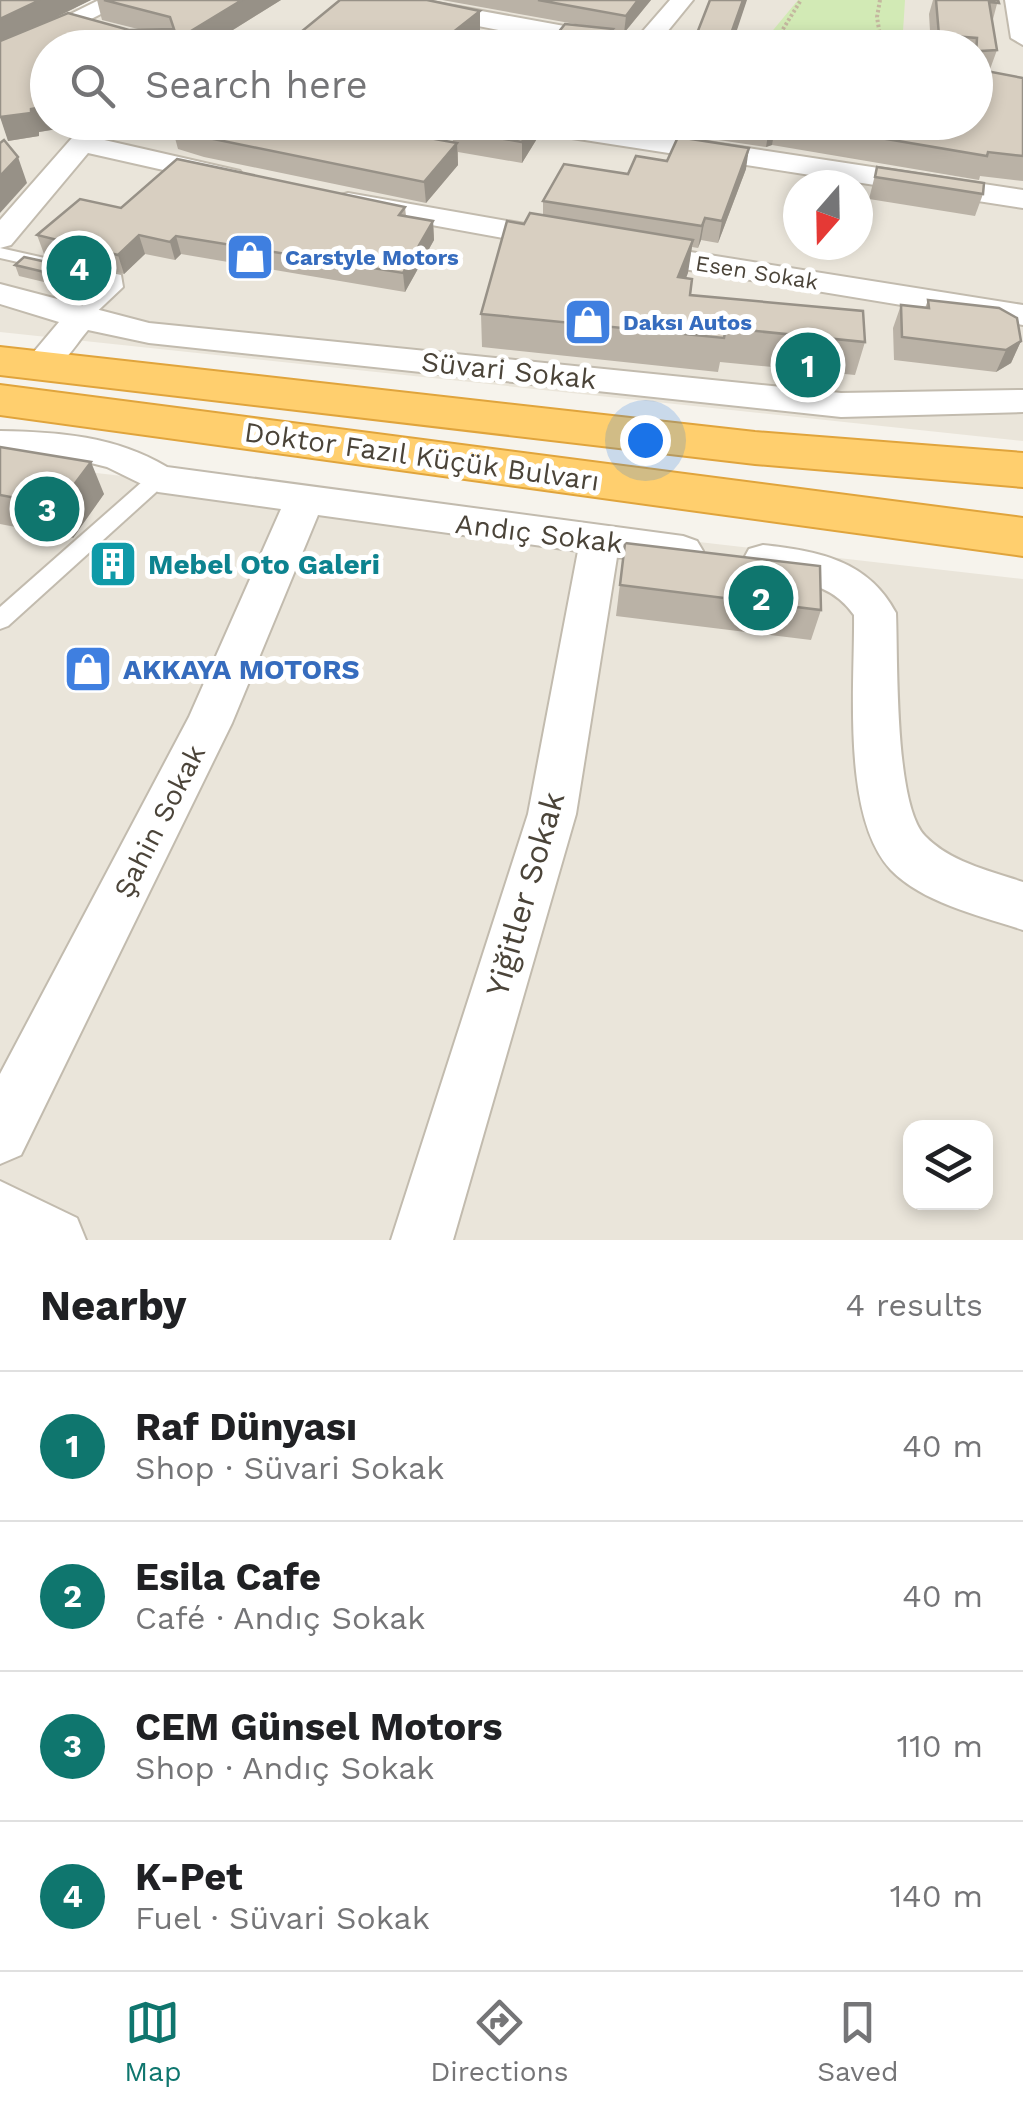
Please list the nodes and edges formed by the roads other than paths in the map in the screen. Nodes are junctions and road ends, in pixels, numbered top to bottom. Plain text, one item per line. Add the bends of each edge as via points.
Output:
1 (118, 0) edge
2 (388, 0) edge
3 (682, 0) edge
4 (1016, 0) edge
5 (448, 6) edge
6 (72, 22) junction
7 (56, 30) edge
8 (102, 30) edge
9 (564, 30) edge
10 (656, 30) edge
11 (1023, 38) edge
12 (30, 44) edge
13 (0, 59) edge
14 (84, 140) edge
15 (113, 140) edge
16 (636, 140) edge
17 (254, 183) edge
18 (328, 198) edge
19 (1023, 199) edge
20 (0, 239) edge
21 (0, 253) edge
22 (0, 294) edge
23 (1023, 315) edge
24 (81, 317) junction
25 (20, 363) edge
26 (0, 400) edge
27 (1023, 400) edge
28 (0, 443) edge
29 (1023, 470) edge
30 (158, 479) junction
31 (304, 501) junction
32 (1023, 537) edge
33 (600, 541) junction
34 (0, 620) edge
35 (1023, 906) edge
36 (0, 1134) edge
37 (0, 1212) edge
38 (55, 1240) edge
39 (422, 1240) edge

1 - 6 street
2 - 5 street
3 - 10 street
4 - 11 street
5 - 9 street
6 - 7 street
6 - 8 street
12 - 13 street
14 - 20 street
15 - 17 street
16 - 19 street
18 - 23 street, Esen Sokak
21 - 24 lane via 115,279 115,287
22 - 24 street, Süvari Sokak
24 - 25 street
24 - 27 street, Süvari Sokak via 149,333 841,405
25 - 29 highway, Doktor Fazıl Küçük Bulvarı via 736,446
26 - 32 highway, Doktor Fazıl Küçük Bulvarı
28 - 30 street, Andıç Sokak via 76,445 130,459
30 - 31 street, Andıç Sokak
30 - 34 lane
31 - 33 street, Andıç Sokak
31 - 36 street, Şahin Sokak via 209,723
33 - 35 street, Andıç Sokak via 822,567 861,589 875,613 884,794 901,845 946,880
33 - 39 street, Yiğitler Sokak via 552,814
37 - 38 street

